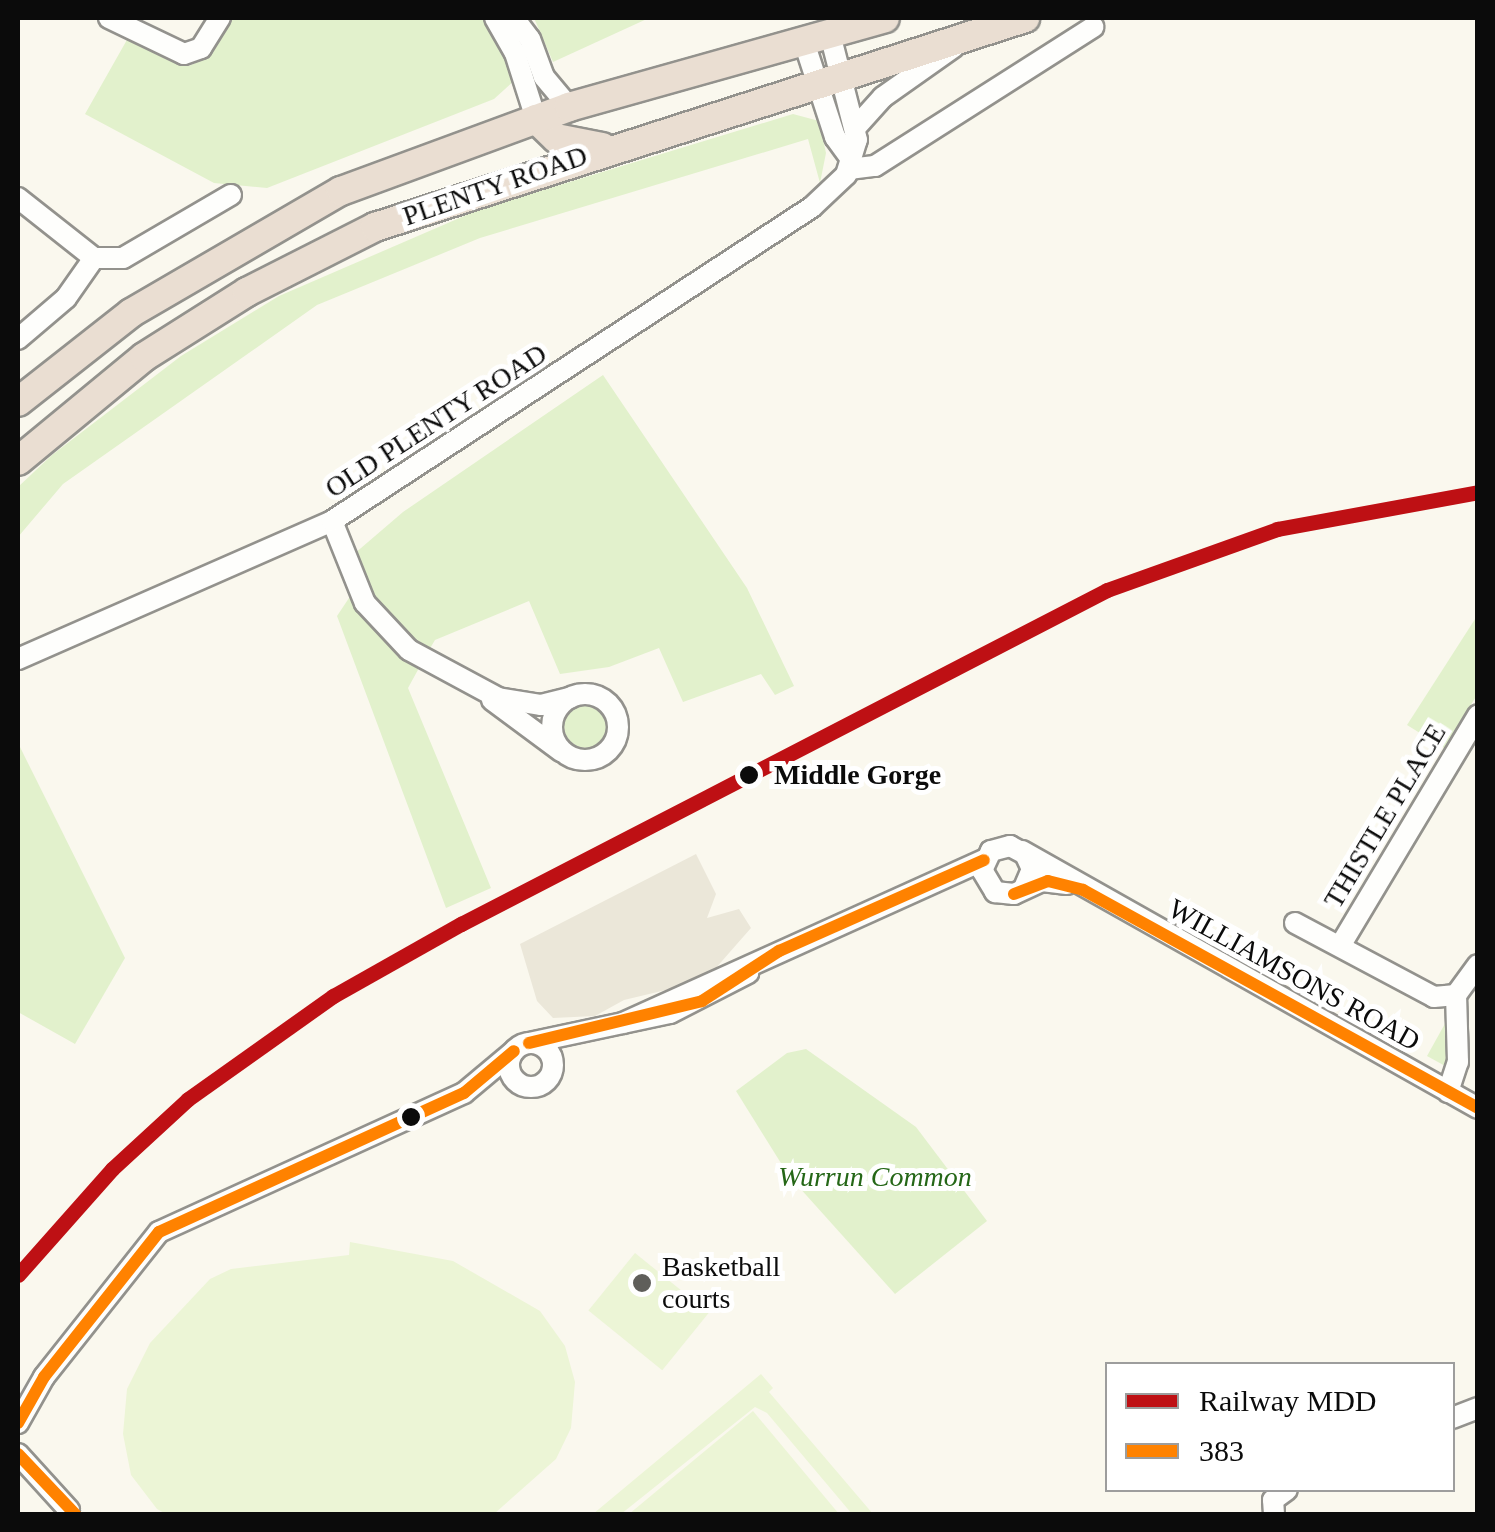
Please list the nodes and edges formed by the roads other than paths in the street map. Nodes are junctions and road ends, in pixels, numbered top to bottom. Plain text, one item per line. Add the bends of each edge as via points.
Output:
1 (109, 18) edge
2 (220, 18) edge
3 (495, 18) edge
4 (514, 18) edge
5 (885, 18) edge
6 (1025, 18) edge
7 (1093, 27) dead end
8 (817, 38) junction
9 (964, 40) junction
10 (831, 82) junction
11 (569, 107) junction
12 (536, 119) junction
13 (856, 126) junction
14 (609, 148) junction
15 (850, 164) junction
16 (231, 195) dead end
17 (18, 198) edge
18 (94, 258) junction
19 (18, 339) edge
20 (18, 402) edge
21 (18, 461) edge
22 (332, 521) junction
23 (18, 659) edge
24 (483, 692) junction
25 (570, 698) junction
26 (1478, 714) edge
27 (565, 754) junction
28 (1022, 851) junction
29 (984, 860) junction
30 (925, 885) junction
31 (1024, 888) junction
32 (992, 889) junction
33 (1083, 890) junction
34 (1295, 923) dead end
35 (1340, 946) junction
36 (779, 951) junction
37 (1478, 965) edge
38 (1456, 995) junction
39 (628, 1020) junction
40 (598, 1031) junction
41 (522, 1047) junction
42 (551, 1073) junction
43 (527, 1086) junction
44 (1448, 1092) junction
45 (464, 1093) junction
46 (1478, 1108) edge
47 (44, 1377) junction
48 (18, 1403) edge
49 (18, 1423) edge
50 (18, 1454) edge
51 (18, 1478) edge
52 (1284, 1492) edge
53 (72, 1512) edge
54 (1274, 1514) edge

1 - 2 street via 184,54 201,48
3 - 12 street via 515,53
4 - 11 street via 544,77
5 - 8 highway, PLENTY ROAD
6 - 9 highway, PLENTY ROAD
7 - 15 street, OLD PLENTY ROAD via 875,166
8 - 10 street
8 - 11 highway, PLENTY ROAD
9 - 10 highway, PLENTY ROAD
9 - 13 street via 883,97
10 - 13 street
10 - 14 highway, PLENTY ROAD
10 - 15 street via 837,142
11 - 12 highway, PLENTY ROAD
12 - 14 highway via 556,138
12 - 20 highway, PLENTY ROAD via 410,161 293,214 131,313
13 - 15 street
14 - 21 highway, PLENTY ROAD via 375,227 261,285 144,357
15 - 22 street, OLD PLENTY ROAD via 812,207
16 - 18 street via 123,258
17 - 18 street
18 - 19 street via 66,298
22 - 23 street, OLD PLENTY ROAD
22 - 24 street via 358,589 382,627
24 - 25 street via 535,705
24 - 27 street
25 - 27 street via 552,724
25 - 27 street via 602,700 615,714 618,732 597,758
26 - 35 street, THISTLE PLACE
28 - 29 street via 1002,846
28 - 31 street via 1032,869
28 - 33 street, WILLIAMSONS ROAD
29 - 30 street
29 - 32 street via 983,878
30 - 32 street
30 - 36 street
31 - 32 street via 1010,894
31 - 33 street, WILLIAMSONS ROAD via 1048,881
33 - 44 street, WILLIAMSONS ROAD
34 - 35 street, WILLIAMSONS ROAD
35 - 38 street, WILLIAMSONS ROAD via 1434,997
36 - 39 street
36 - 39 street via 702,1000
37 - 38 street
38 - 44 street via 1458,1062
39 - 40 street
40 - 41 street
40 - 42 street
41 - 42 street via 548,1052
41 - 43 street via 510,1072
41 - 45 street
42 - 43 street
43 - 45 street
44 - 46 street, WILLIAMSONS ROAD
45 - 47 street via 160,1232
47 - 48 street
47 - 49 street
50 - 53 street
51 - 53 street
52 - 54 street via 1274,1500

